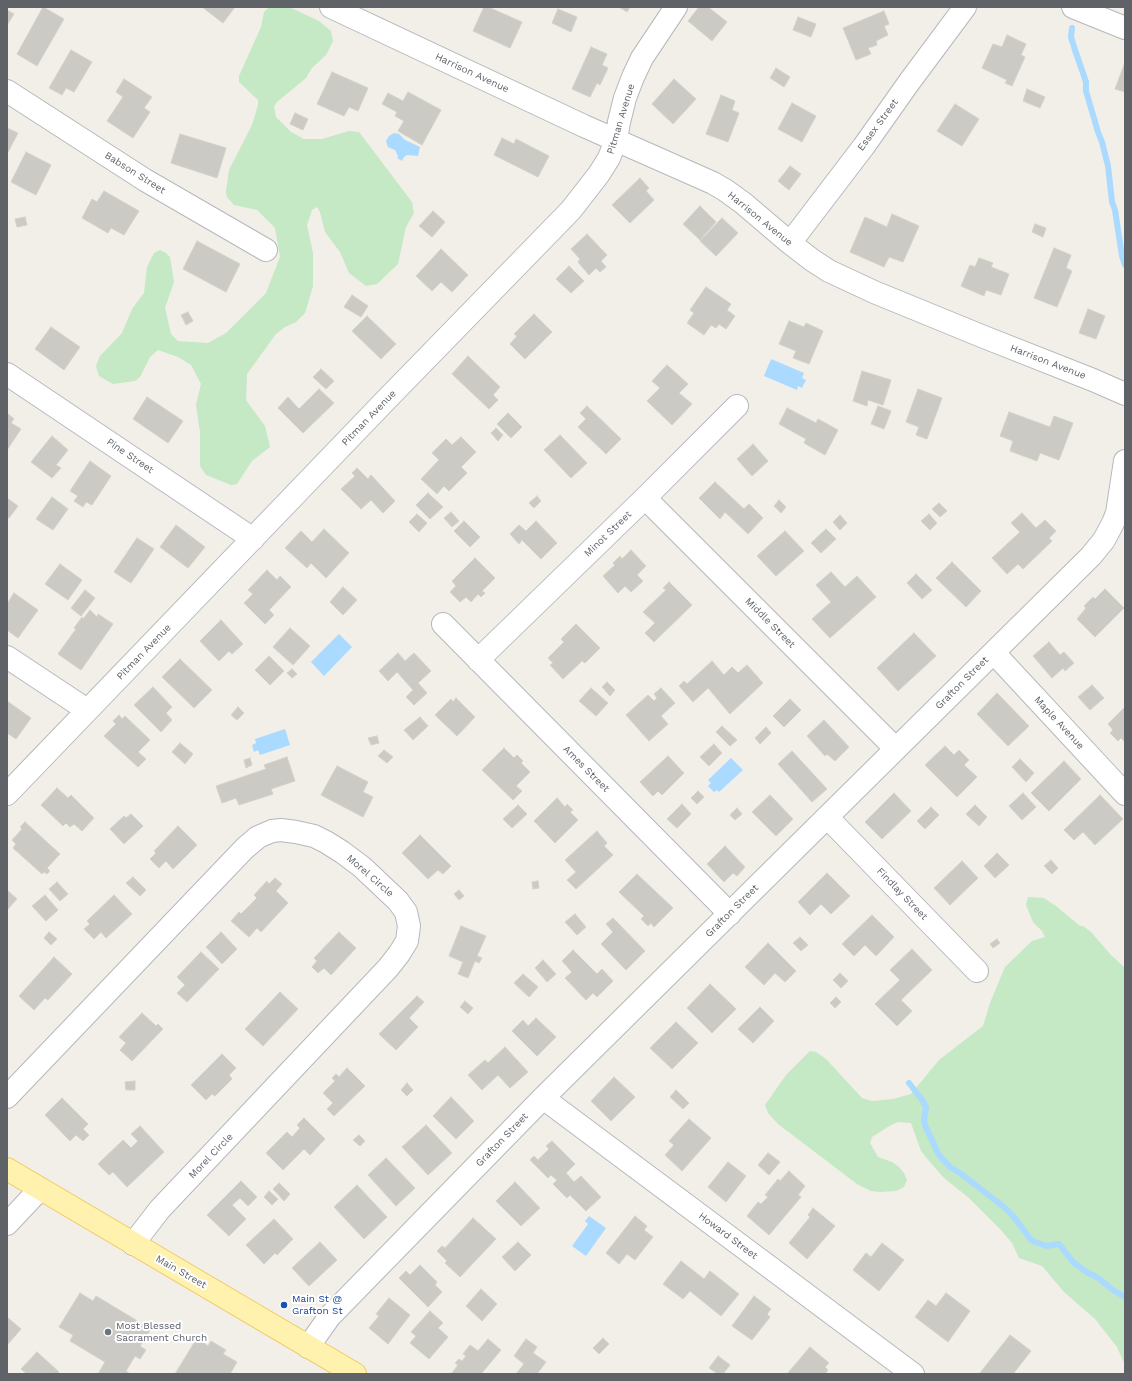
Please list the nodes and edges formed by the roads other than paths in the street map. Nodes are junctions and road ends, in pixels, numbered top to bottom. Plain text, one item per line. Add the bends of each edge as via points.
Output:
1 (331, 7) edge
2 (676, 7) edge
3 (1072, 7) edge
4 (959, 10) edge
5 (1125, 28) edge
6 (7, 91) edge
7 (616, 140) junction
8 (790, 243) junction
9 (266, 250) dead end
10 (7, 374) edge
11 (1125, 394) edge
12 (737, 406) dead end
13 (1125, 461) edge
14 (645, 498) junction
15 (253, 539) junction
16 (443, 624) dead end
17 (994, 653) junction
18 (7, 657) edge
19 (478, 660) junction
20 (87, 710) junction
21 (896, 749) junction
22 (7, 794) edge
23 (1125, 794) edge
24 (827, 817) junction
25 (730, 914) junction
26 (977, 971) dead end
27 (7, 1097) edge
28 (543, 1098) junction
29 (7, 1169) edge
30 (40, 1189) junction
31 (7, 1224) edge
32 (133, 1244) junction
33 (308, 1347) junction
34 (355, 1374) edge
35 (913, 1374) edge

1 - 7 street, Harrison Avenue
2 - 7 street, Pitman Avenue via 642,58 633,77 625,98
3 - 5 street
4 - 8 street, Essex Street via 864,146
6 - 9 street, Babson Street via 145,180
7 - 8 street, Harrison Avenue via 725,190
7 - 15 street, Pitman Avenue via 599,174 571,210
8 - 11 street, Harrison Avenue via 823,267 868,289
10 - 15 street, Pine Street
12 - 14 street, Minot Street
13 - 17 street, Grafton Street via 1117,512 1104,540
14 - 19 street, Minot Street
14 - 21 street, Middle Street
15 - 20 street, Pitman Avenue
16 - 19 street, Ames Street
17 - 21 street, Grafton Street
17 - 23 street, Maple Avenue
18 - 20 street
19 - 25 street, Ames Street
20 - 22 street, Pitman Avenue
21 - 24 street, Grafton Street
24 - 25 street, Grafton Street
24 - 26 street, Findlay Street
25 - 28 street, Grafton Street
27 - 32 street, Morel Circle via 245,848 258,838 272,831 281,830 314,836 347,856 398,901 406,912 409,926 407,941 399,954 383,974 160,1209
28 - 33 street, Grafton Street via 330,1316
28 - 35 street, Howard Street
29 - 30 main road, Main Street
30 - 31 street
30 - 32 main road, Main Street
32 - 33 main road, Main Street
33 - 34 main road, Main Street

